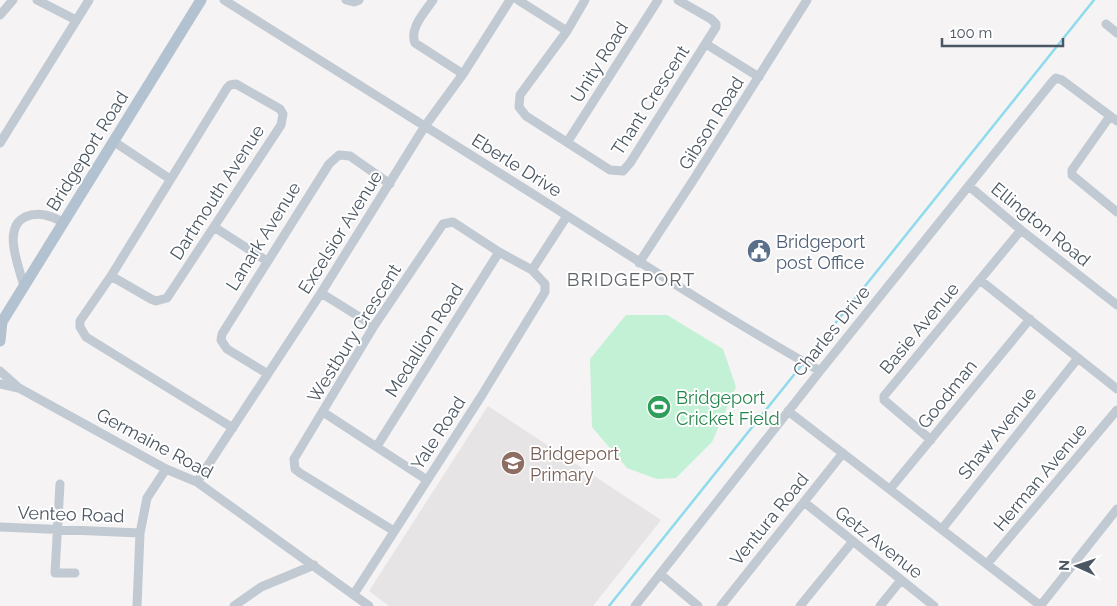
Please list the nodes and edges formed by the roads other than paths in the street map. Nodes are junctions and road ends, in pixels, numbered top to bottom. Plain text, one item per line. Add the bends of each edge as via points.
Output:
1 (13, 0) edge
2 (37, 0) edge
3 (89, 0) edge
4 (201, 0) edge
5 (224, 0) edge
6 (433, 0) edge
7 (510, 0) edge
8 (518, 0) edge
9 (585, 0) edge
10 (658, 0) edge
11 (678, 0) edge
12 (807, 0) edge
13 (1, 11) edge
14 (76, 20) junction
15 (1106, 24) dead end
16 (566, 31) junction
17 (1117, 33) edge
18 (706, 44) junction
19 (463, 74) junction
20 (759, 77) junction
21 (1113, 119) edge
22 (425, 126) junction
23 (113, 141) junction
24 (568, 142) junction
25 (0, 143) edge
26 (170, 179) junction
27 (390, 184) junction
28 (969, 186) junction
29 (1117, 212) edge
30 (567, 216) junction
31 (63, 222) junction
32 (214, 227) junction
33 (1021, 230) junction
34 (499, 252) junction
35 (267, 261) junction
36 (639, 263) junction
37 (532, 270) junction
38 (110, 276) junction
39 (980, 280) junction
40 (24, 286) junction
41 (546, 288) joint
42 (321, 293) junction
43 (1117, 305) edge
44 (1030, 319) junction
45 (1, 323) edge
46 (374, 326) junction
47 (0, 342) edge
48 (1078, 358) junction
49 (0, 371) edge
50 (820, 371) junction
51 (268, 374) junction
52 (0, 384) edge
53 (19, 388) junction
54 (1117, 389) edge
55 (1117, 410) edge
56 (788, 411) junction
57 (323, 412) junction
58 (233, 428) junction
59 (931, 440) junction
60 (377, 446) junction
61 (843, 453) junction
62 (166, 469) junction
63 (427, 480) junction
64 (197, 482) junction
65 (60, 484) dead end
66 (890, 489) junction
67 (804, 502) junction
68 (1117, 509) edge
69 (0, 527) edge
70 (942, 529) junction
71 (57, 530) junction
72 (394, 531) junction
73 (140, 533) junction
74 (853, 541) junction
75 (987, 564) junction
76 (314, 565) junction
77 (75, 574) dead end
78 (660, 574) junction
79 (901, 580) junction
80 (354, 594) junction
81 (137, 606) edge
82 (234, 606) edge
83 (369, 606) edge
84 (635, 606) edge
85 (698, 606) edge
86 (721, 606) edge
87 (800, 606) edge
88 (880, 606) edge
89 (934, 606) edge
90 (1041, 606) edge

1 - 13 street
2 - 14 street
3 - 14 street
4 - 23 main road, Bridgeport Road
5 - 22 street, Eberle Drive
6 - 19 street via 413,31 415,43
7 - 19 street, Excelsior Avenue
8 - 16 street
9 - 16 street, Thant Crescent
10 - 24 street, Unity Road
11 - 18 street, Thant Crescent via 716,24
12 - 20 street, Gibson Road
14 - 25 street
15 - 17 street
16 - 24 street, Thant Crescent via 520,96 519,107 526,116
18 - 20 street
18 - 24 street, Thant Crescent via 623,171 610,170
19 - 22 street, Excelsior Avenue
20 - 36 street, Gibson Road
21 - 28 street, Charles Drive via 1056,78
21 - 29 street via 1072,170 1072,175
22 - 27 street, Excelsior Avenue
22 - 30 street, Eberle Drive
23 - 26 street
23 - 31 main road, Bridgeport Road
26 - 32 street, Dartmouth Avenue via 230,85 236,84 280,109 283,114 281,125
26 - 38 street, Dartmouth Avenue
27 - 35 street, Lanark Avenue via 350,156 334,158
27 - 42 street, Excelsior Avenue
28 - 33 street, Ellington Road
28 - 50 street, Charles Drive
30 - 36 street, Eberle Drive
30 - 37 street
31 - 40 main road, Bridgeport Road
31 - 40 street via 46,215 36,215 22,219 16,225 13,243
32 - 35 street
32 - 38 street, Dartmouth Avenue via 162,301 151,299
33 - 39 street, Basie Avenue
33 - 43 street, Ellington Road
34 - 37 street, Westbury Crescent
34 - 46 street, Westbury Crescent via 453,222 443,224
34 - 60 street, Medallion Road
35 - 51 street, Lanark Avenue via 224,329 221,340 227,349
36 - 50 street, Eberle Drive
37 - 41 street, Westbury Crescent via 543,280
38 - 58 street, Dartmouth Avenue via 83,316 80,327 86,337
39 - 44 street
39 - 59 street, Basie Avenue via 883,398
40 - 45 main road, Bridgeport Road
41 - 63 street, Yale Road via 544,296
42 - 46 street
42 - 51 street, Excelsior Avenue
44 - 48 street
44 - 59 street, Goodman
45 - 47 main road, Bridgeport Road
46 - 57 street, Westbury Crescent
48 - 54 street
48 - 70 street, Shaw Avenue
49 - 53 street, Germaine Road
50 - 56 street, Charles Drive
51 - 58 street, Excelsior Avenue
52 - 53 street, Germaine Road
53 - 62 street, Germaine Road
55 - 75 street, Herman Avenue
56 - 61 street
56 - 78 street, Charles Drive
57 - 60 street
57 - 72 street, Westbury Crescent via 294,459 295,469
58 - 64 street, Excelsior Avenue
59 - 66 street, Goodman
60 - 63 street
61 - 66 street
61 - 67 street, Ventura Road
62 - 64 street, Germaine Road
62 - 73 street via 147,498
63 - 72 street, Yale Road
64 - 76 street, Germaine Road
65 - 71 street
66 - 70 street
67 - 74 street, Getz Avenue
67 - 86 street, Ventura Road
68 - 90 street
69 - 71 street, Venteo Road
70 - 75 street
71 - 73 street, Venteo Road
71 - 77 street via 55,573
72 - 80 street, Yale Road
73 - 81 street
74 - 79 street, Getz Avenue
74 - 87 street
75 - 90 street
76 - 80 street, Germaine Road
76 - 82 street via 261,587
78 - 84 street, Charles Drive
78 - 85 street
79 - 88 street
79 - 89 street, Getz Avenue
80 - 83 street, Germaine Road

